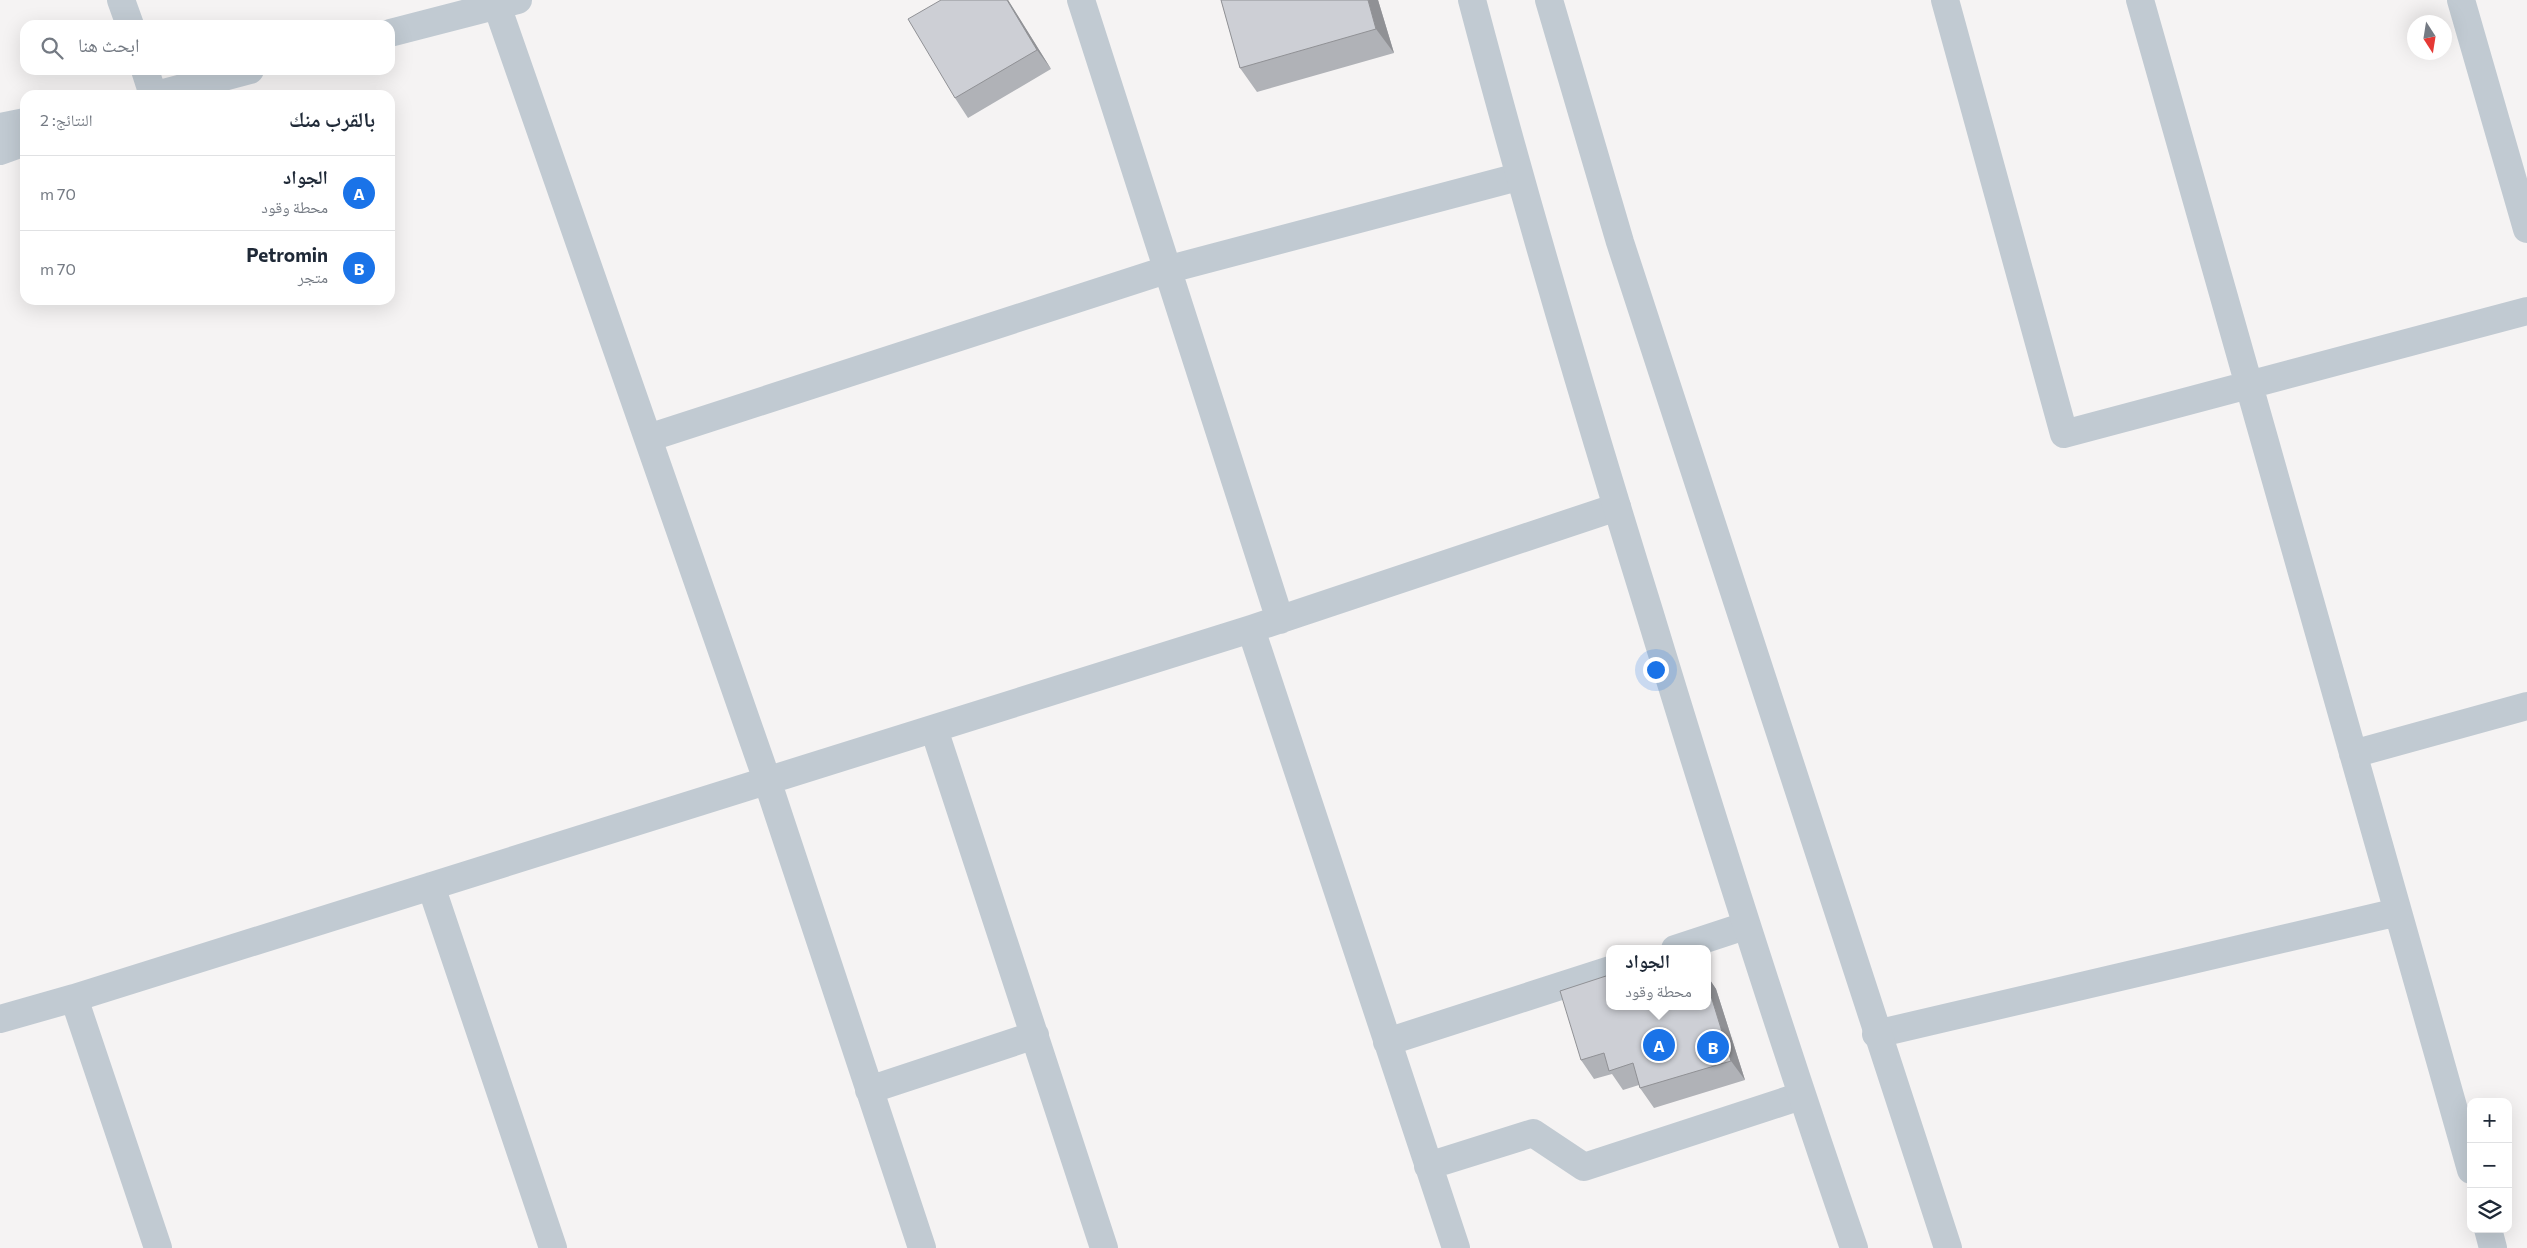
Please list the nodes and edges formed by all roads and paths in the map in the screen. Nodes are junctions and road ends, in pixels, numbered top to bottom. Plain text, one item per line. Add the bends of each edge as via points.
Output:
1 (121, 0) edge
2 (1081, 0) edge
3 (1472, 0) edge
4 (1549, 0) edge
5 (1945, 0) edge
6 (2140, 0) edge
7 (2461, 0) edge
8 (503, 2) edge
9 (128, 20) edge
10 (395, 32) edge
11 (147, 75) edge
12 (231, 75) edge
13 (152, 90) edge
14 (173, 90) edge
15 (20, 123) edge
16 (0, 127) edge
17 (20, 144) edge
18 (0, 151) edge
19 (1518, 177) junction
20 (2527, 229) edge
21 (1166, 270) junction
22 (2527, 311) edge
23 (2249, 385) junction
24 (648, 438) junction
25 (1617, 507) junction
26 (1280, 620) junction
27 (1251, 629) junction
28 (2527, 706) edge
29 (934, 728) junction
30 (2353, 754) junction
31 (767, 780) junction
32 (431, 886) junction
33 (2398, 912) junction
34 (1745, 926) junction
35 (1687, 945) edge
36 (1606, 971) edge
37 (74, 998) junction
38 (0, 1019) edge
39 (1876, 1034) junction
40 (1035, 1036) junction
41 (1388, 1042) junction
42 (870, 1090) junction
43 (1801, 1096) junction
44 (2467, 1156) edge
45 (1428, 1166) junction
46 (2489, 1233) edge
47 (158, 1248) edge
48 (553, 1248) edge
49 (922, 1248) edge
50 (1104, 1248) edge
51 (1456, 1248) edge
52 (1854, 1248) edge
53 (1948, 1248) edge
54 (2493, 1248) edge

1 - 9 street
2 - 21 street
3 - 19 street
4 - 39 street via 1620,242
5 - 23 street via 2064,434
6 - 23 street
7 - 20 street
8 - 10 street
8 - 24 street
11 - 13 street
12 - 14 street
15 - 16 street
17 - 18 street
19 - 21 street
19 - 25 street
21 - 24 street
21 - 26 street
22 - 23 street
23 - 30 street
24 - 31 street
25 - 26 street
25 - 34 street
26 - 27 street
27 - 29 street
27 - 41 street
28 - 30 street
29 - 31 street
29 - 40 street
30 - 33 street
31 - 32 street
31 - 42 street
32 - 37 street
32 - 48 street
33 - 39 street
33 - 44 street
34 - 35 street
34 - 43 street
36 - 41 street
37 - 38 street
37 - 47 street
39 - 53 street
40 - 42 street
40 - 50 street
41 - 45 street
42 - 49 street
43 - 45 street via 1584,1167 1533,1133
43 - 52 street
45 - 51 street
46 - 54 street

